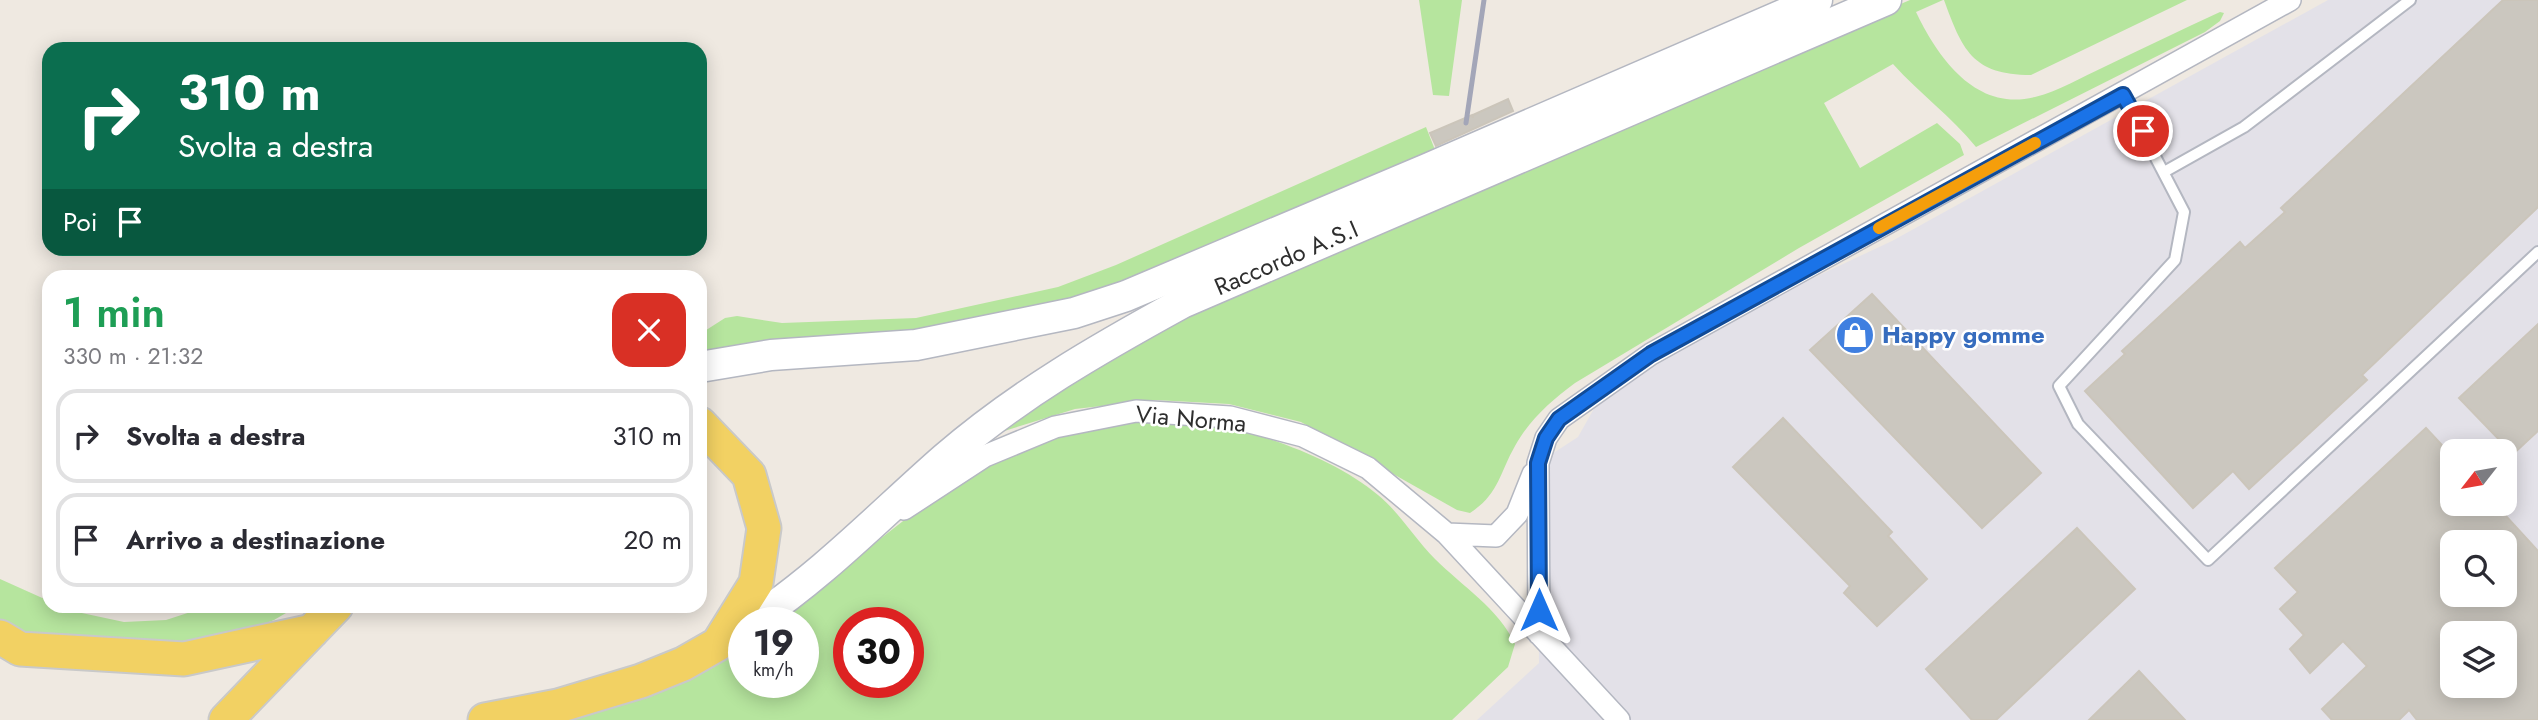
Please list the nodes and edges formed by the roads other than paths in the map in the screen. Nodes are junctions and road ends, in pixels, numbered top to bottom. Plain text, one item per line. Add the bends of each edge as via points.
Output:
1 (1816, 0) edge
2 (1886, 0) edge
3 (2290, 0) edge
4 (2410, 0) edge
5 (2123, 95) junction
6 (2164, 172) junction
7 (2538, 252) edge
8 (707, 366) edge
9 (707, 431) edge
10 (1538, 463) junction
11 (1447, 534) junction
12 (850, 546) junction
13 (744, 607) edge
14 (771, 607) edge
15 (329, 613) edge
16 (312, 631) junction
17 (1539, 634) junction
18 (0, 637) edge
19 (728, 637) edge
20 (558, 706) junction
21 (226, 720) edge
22 (485, 720) edge
23 (516, 720) edge
24 (1619, 720) edge

1 - 8 street, Raccordo A.S.I via 1126,296 1074,313 916,345 771,355
2 - 12 street, Raccordo A.S.I via 1182,303 1019,399 946,457
3 - 5 street
4 - 6 lane via 2244,127
5 - 6 lane
5 - 10 street via 1651,354 1559,419 1546,438
6 - 7 lane via 2184,212 2175,260 2059,386 2078,424 2208,560
9 - 13 main road via 749,475 764,528 756,583
10 - 11 street via 1517,514 1496,536
10 - 17 street
11 - 12 street, Via Norma via 1368,468 1303,436 1230,417 1136,411 1055,427 985,456
11 - 17 street, Via Norma
12 - 14 street, Raccordo A.S.I
15 - 16 main road
16 - 18 main road via 184,659 20,649
16 - 21 main road
17 - 24 street, Via Norma
19 - 20 main road via 684,664
20 - 22 main road
20 - 23 street

